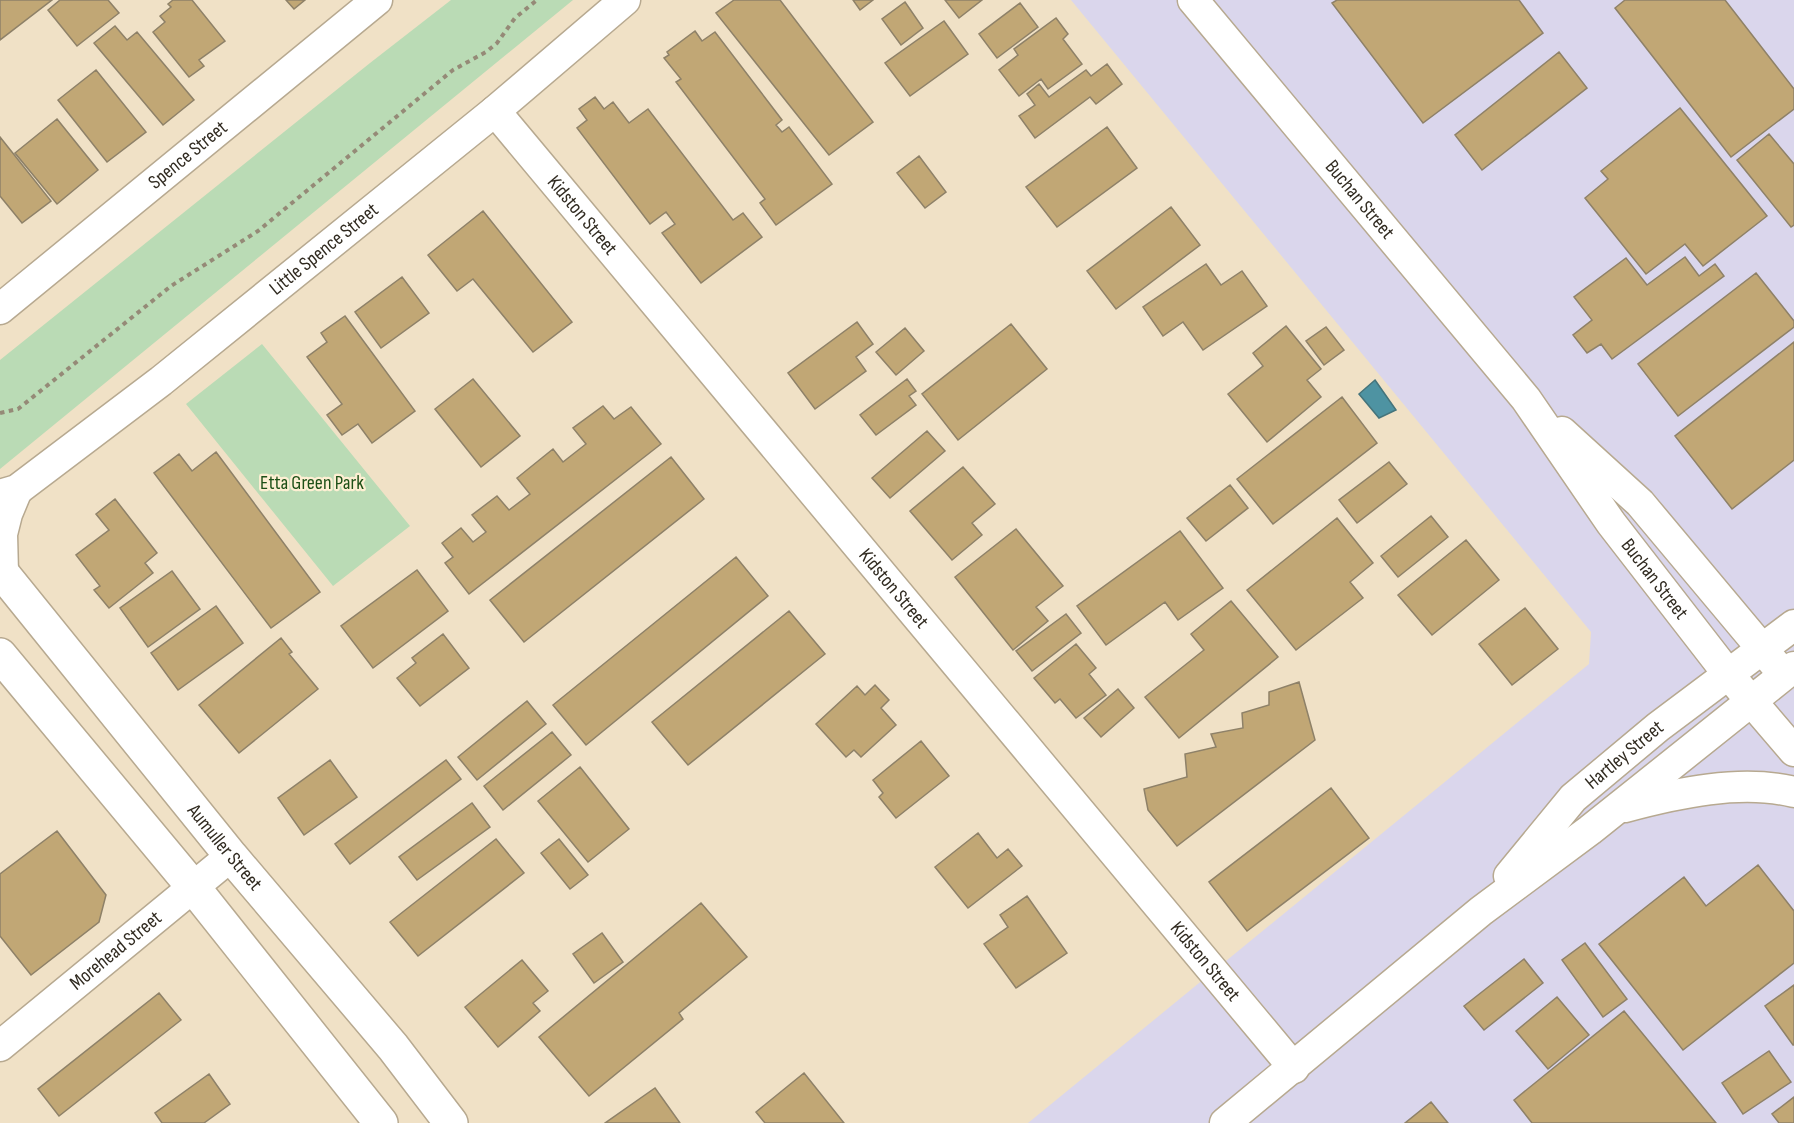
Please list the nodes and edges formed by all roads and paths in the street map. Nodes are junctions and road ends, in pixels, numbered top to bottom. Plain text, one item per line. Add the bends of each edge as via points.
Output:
1 (377, 0) edge
2 (537, 0) edge
3 (625, 0) edge
4 (1193, 0) edge
5 (495, 111) junction
6 (0, 309) edge
7 (1526, 399) junction
8 (0, 413) edge
9 (9, 493) edge
10 (2, 572) edge
11 (1794, 625) edge
12 (1762, 649) junction
13 (0, 655) edge
14 (1728, 674) junction
15 (1791, 677) edge
16 (1751, 700) junction
17 (1794, 751) edge
18 (1794, 792) edge
19 (1615, 810) junction
20 (231, 856) junction
21 (194, 888) junction
22 (1481, 911) junction
23 (0, 1046) edge
24 (1294, 1068) junction
25 (381, 1123) edge
26 (451, 1123) edge
27 (1225, 1123) edge

1 - 6 street, Spence Street
2 - 8 path via 515,18 497,43 453,70 258,231 171,286 18,409
3 - 5 street, Little Spence Street
4 - 7 street, Buchan Street
5 - 9 street, Little Spence Street via 161,381
5 - 24 street, Kidston Street
7 - 12 street, Buchan Street via 1640,502
7 - 14 street, Buchan Street via 1611,523
9 - 10 street, Little Spence Street via 2,534
10 - 20 main road, Aumuller Street
11 - 12 street, Hartley Street
12 - 14 street, Hartley Street
12 - 15 street, Buchan Street
13 - 21 main road
14 - 16 street, Buchan Street
14 - 22 street, Hartley Street via 1573,798
15 - 16 street, Hartley Street
16 - 17 street, Buchan Street
16 - 19 street, Hartley Street
18 - 19 street via 1757,788 1712,790 1657,798
19 - 22 street, Hartley Street
20 - 21 street, Morehead Street
20 - 26 main road, Aumuller Street via 393,1047
21 - 23 street, Morehead Street
21 - 25 main road
22 - 24 street, Hartley Street
24 - 27 street, Hartley Street

